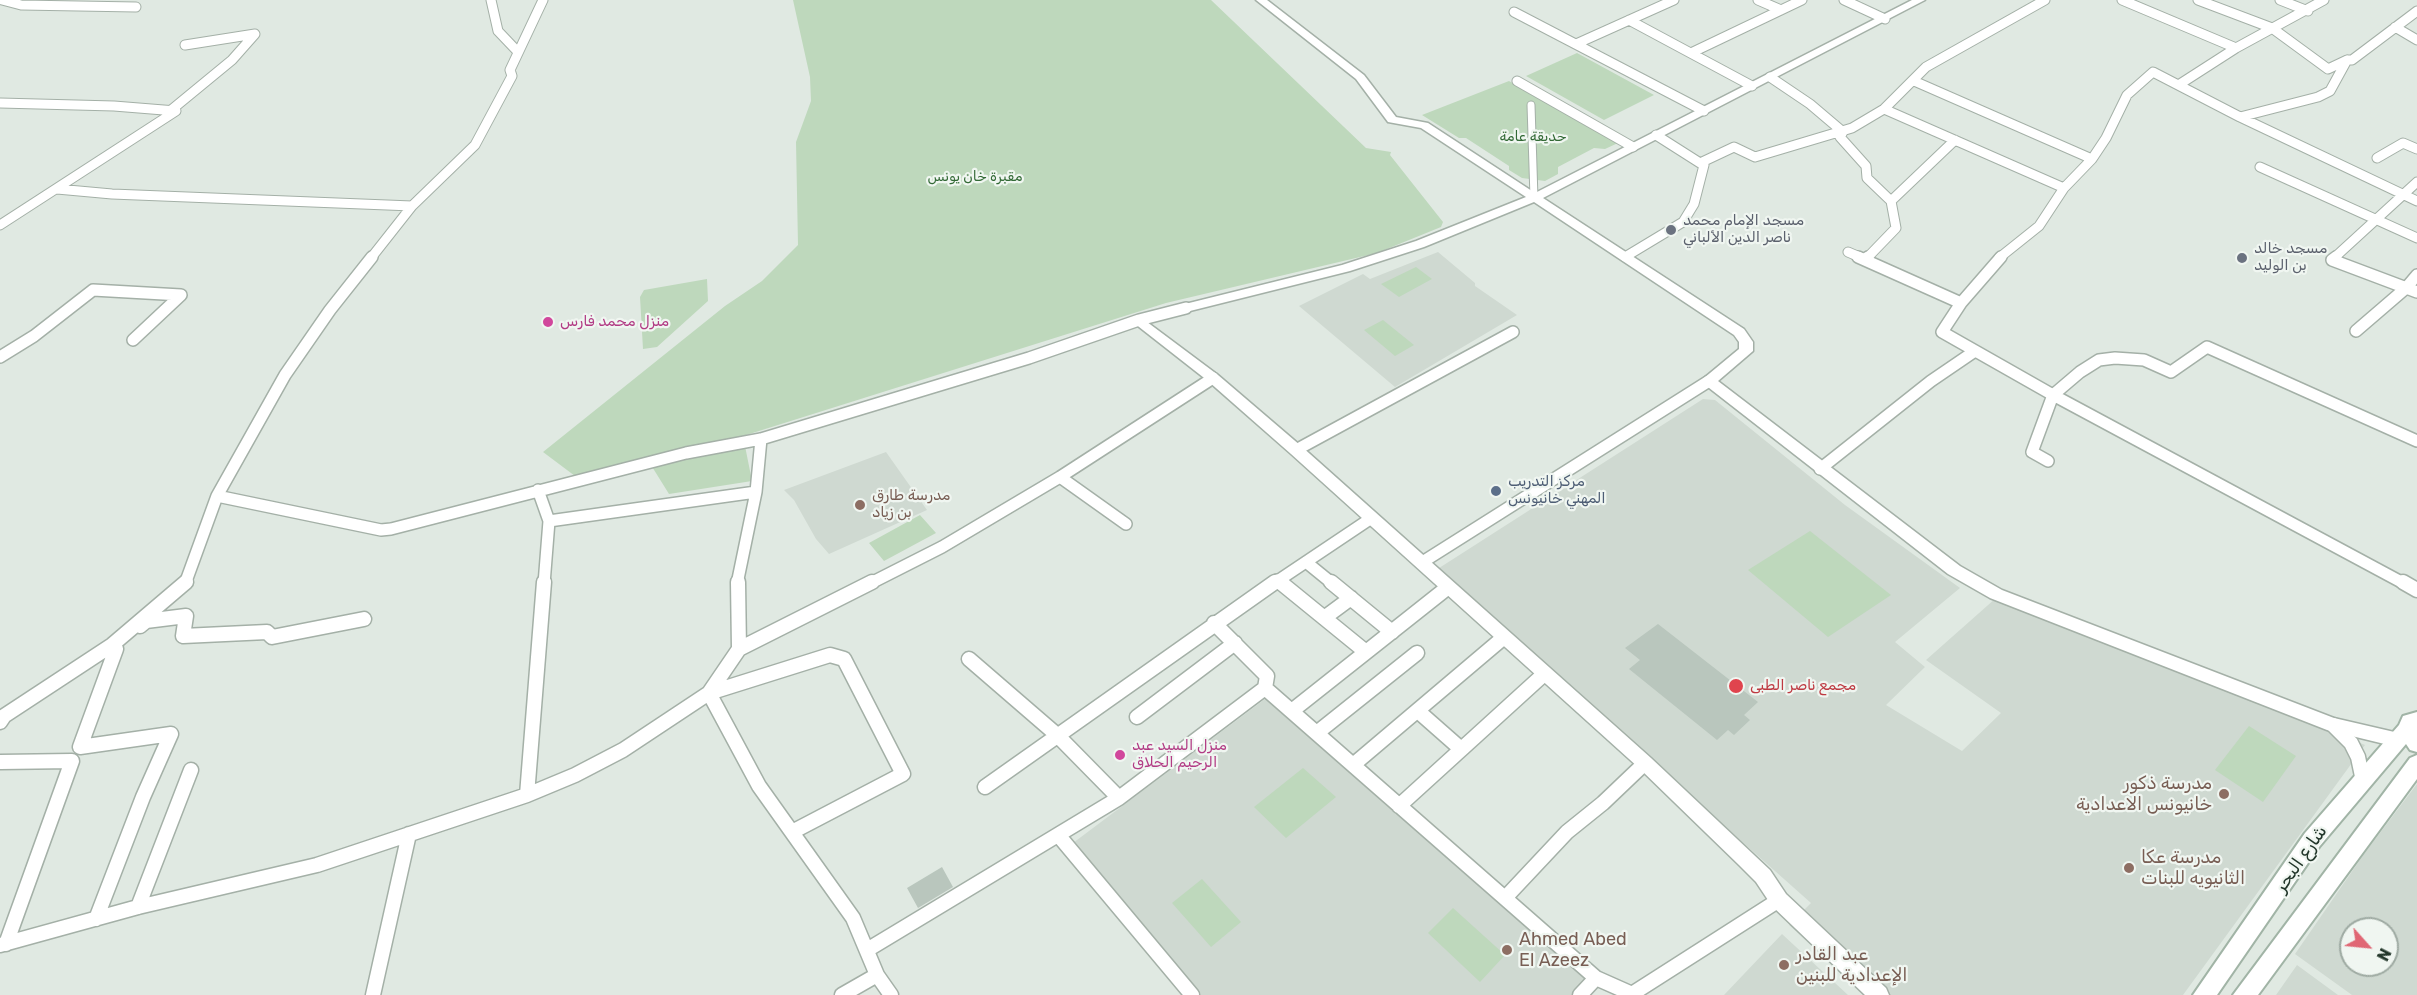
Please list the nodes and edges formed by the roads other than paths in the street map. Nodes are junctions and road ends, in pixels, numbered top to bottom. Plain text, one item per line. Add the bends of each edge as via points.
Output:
1 (2, 0) edge
2 (491, 0) edge
3 (543, 0) edge
4 (1261, 0) edge
5 (1674, 0) edge
6 (1758, 0) edge
7 (1802, 0) edge
8 (1844, 0) edge
9 (1920, 0) edge
10 (2045, 0) edge
11 (2122, 0) edge
12 (2198, 0) edge
13 (2280, 0) edge
14 (2324, 0) edge
15 (136, 7) dead end
16 (1781, 10) junction
17 (2308, 11) junction
18 (2417, 11) edge
19 (1514, 12) dead end
20 (1885, 19) junction
21 (1629, 21) junction
22 (2395, 27) junction
23 (2272, 28) junction
24 (2417, 40) edge
25 (1576, 44) junction
26 (185, 45) dead end
27 (2236, 48) junction
28 (518, 52) junction
29 (1693, 52) junction
30 (2347, 60) junction
31 (1770, 77) junction
32 (1517, 81) dead end
33 (1914, 81) junction
34 (2180, 84) junction
35 (1752, 86) junction
36 (0, 102) edge
37 (1531, 105) dead end
38 (1884, 110) junction
39 (170, 111) junction
40 (1704, 111) junction
41 (2240, 117) junction
42 (1843, 132) junction
43 (1656, 135) junction
44 (1955, 140) junction
45 (1633, 147) junction
46 (2417, 149) edge
47 (2377, 158) dead end
48 (2092, 159) junction
49 (1700, 163) junction
50 (2260, 167) dead end
51 (2417, 182) edge
52 (2064, 188) junction
53 (57, 189) junction
54 (2401, 194) junction
55 (1534, 198) junction
56 (1891, 201) junction
57 (2417, 201) edge
58 (412, 206) junction
59 (2375, 218) junction
60 (0, 225) edge
61 (2417, 238) edge
62 (1848, 252) dead end
63 (1625, 257) junction
64 (1866, 259) junction
65 (2417, 275) edge
66 (2406, 288) junction
67 (2417, 292) edge
68 (1961, 303) junction
69 (1186, 308) joint
70 (1139, 320) junction
71 (2356, 331) dead end
72 (1513, 332) dead end
73 (133, 340) dead end
74 (1975, 351) junction
75 (0, 357) edge
76 (1213, 378) junction
77 (1709, 381) junction
78 (2053, 395) junction
79 (761, 439) junction
80 (2417, 441) edge
81 (1296, 450) junction
82 (2048, 461) dead end
83 (1820, 469) junction
84 (1060, 477) junction
85 (538, 490) junction
86 (756, 492) junction
87 (217, 496) junction
88 (1370, 519) junction
89 (549, 521) junction
90 (1126, 524) dead end
91 (1306, 562) junction
92 (1421, 563) junction
93 (1277, 580) junction
94 (1447, 588) junction
95 (2417, 590) edge
96 (1351, 598) junction
97 (1324, 618) junction
98 (364, 619) dead end
99 (1214, 623) junction
100 (1392, 632) junction
101 (1503, 638) junction
102 (1235, 643) junction
103 (114, 647) junction
104 (739, 649) junction
105 (1366, 652) junction
106 (1417, 653) dead end
107 (969, 659) dead end
108 (1543, 675) junction
109 (1265, 688) junction
110 (709, 693) junction
111 (1293, 710) junction
112 (1419, 712) junction
113 (1137, 717) dead end
114 (2, 718) edge
115 (2333, 725) junction
116 (1318, 732) junction
117 (2410, 733) edge
118 (1057, 735) junction
119 (1461, 749) junction
120 (0, 762) edge
121 (1645, 763) junction
122 (2417, 764) edge
123 (1353, 765) junction
124 (191, 770) dead end
125 (2362, 781) junction
126 (985, 787) dead end
127 (527, 795) junction
128 (1119, 798) junction
129 (1399, 806) junction
130 (792, 832) junction
131 (410, 834) junction
132 (1059, 836) junction
133 (1505, 898) junction
134 (1779, 900) junction
135 (138, 907) junction
136 (96, 919) junction
137 (3, 945) edge
138 (867, 950) junction
139 (877, 975) junction
140 (1596, 978) junction
141 (373, 995) edge
142 (842, 995) edge
143 (891, 995) edge
144 (1192, 995) edge
145 (1580, 995) edge
146 (1880, 995) edge
147 (2205, 995) edge
148 (2244, 995) edge

1 - 15 street via 21,5
2 - 28 street via 498,31
3 - 28 street
4 - 55 street via 1360,77 1392,120 1424,125
5 - 21 street
6 - 16 street
7 - 16 street
8 - 20 street
9 - 20 street
10 - 33 street via 1926,67
11 - 27 street
12 - 23 street
13 - 17 street
14 - 17 street
16 - 29 street
17 - 23 street
18 - 22 street
19 - 25 street
20 - 31 street
21 - 25 street
21 - 29 street
22 - 24 street
22 - 30 street
23 - 27 street
23 - 30 street via 2328,69
25 - 40 street
26 - 39 street via 255,34 232,60
27 - 34 street
28 - 58 street via 510,70 512,76 475,145
29 - 35 street
30 - 41 street via 2330,91
31 - 35 street
31 - 42 street
32 - 45 street
33 - 38 street
33 - 48 street
34 - 41 street
34 - 48 street via 2153,72 2140,81 2123,102
35 - 40 street
36 - 39 street
37 - 55 street
38 - 42 street
38 - 44 street
39 - 53 street via 176,111
40 - 43 street
41 - 54 street
42 - 49 street via 1755,157 1734,147
42 - 56 street via 1840,137 1866,166 1867,178
43 - 45 street
43 - 49 street
44 - 52 street
44 - 56 street
45 - 55 street
46 - 47 street via 2403,143
48 - 52 street
49 - 63 street via 1704,165 1694,204 1683,222
50 - 59 street
51 - 54 street
52 - 68 street via 2038,226 2002,255
53 - 58 street
53 - 60 street
54 - 57 street
54 - 59 street
55 - 63 street
55 - 69 street via 1420,244 1346,268
56 - 64 street via 1896,228
58 - 87 street via 330,310 285,375
59 - 61 street
59 - 66 street via 2332,260
62 - 64 street
63 - 77 street via 1739,332 1746,342 1746,351
64 - 68 street
65 - 66 street
66 - 67 street
66 - 71 street
68 - 74 street via 1942,332
69 - 70 street
70 - 76 street
70 - 79 street via 1029,358
72 - 81 street
73 - 75 street via 181,295 93,290
74 - 78 street
74 - 83 street
76 - 81 street
76 - 84 street
77 - 83 street
77 - 92 street
78 - 80 street via 2099,360 2144,360 2171,372 2207,347
78 - 82 street via 2032,452
78 - 95 street
79 - 85 street via 686,453
79 - 86 street
81 - 88 street
83 - 115 street via 1937,558 1996,594
84 - 90 street
84 - 104 street via 942,547
85 - 87 street via 381,530
85 - 89 street
86 - 89 street
86 - 104 street via 736,591
87 - 103 street via 186,583
88 - 91 street
88 - 92 street
89 - 127 street
91 - 93 street
91 - 96 street
92 - 94 street
93 - 97 street
93 - 99 street
94 - 100 street
94 - 101 street
96 - 97 street
96 - 100 street
97 - 105 street
98 - 103 street via 272,637 267,632 183,636 186,616 146,621
99 - 102 street
99 - 118 street
100 - 105 street
101 - 108 street
101 - 112 street
102 - 109 street via 1267,676
102 - 113 street
103 - 114 street
103 - 136 street via 80,747 171,734
104 - 110 street
105 - 111 street
106 - 116 street
107 - 118 street
108 - 119 street
108 - 121 street
109 - 111 street
109 - 128 street
110 - 127 street via 623,750 575,776
110 - 130 street via 759,786
110 - 130 street via 830,655 844,659 850,669 903,774
111 - 116 street
112 - 119 street
112 - 123 street
115 - 117 street
115 - 125 street via 2351,743
116 - 123 street
117 - 125 main road, شارع البحر
118 - 126 street
118 - 128 street
119 - 129 street
120 - 137 street via 72,761
121 - 133 street via 1567,832
121 - 134 street via 1746,859
122 - 148 main road, شارع البحر
123 - 129 street
124 - 135 street
125 - 147 main road, شارع البحر via 2312,840
127 - 131 street
128 - 132 street
129 - 133 street
130 - 138 street via 853,918
131 - 135 street via 317,865
131 - 141 street
132 - 138 street
132 - 144 street
133 - 140 street
134 - 140 street via 1632,994
134 - 146 street
135 - 136 street
136 - 137 street
138 - 139 street
139 - 142 street
139 - 143 street
140 - 145 street

